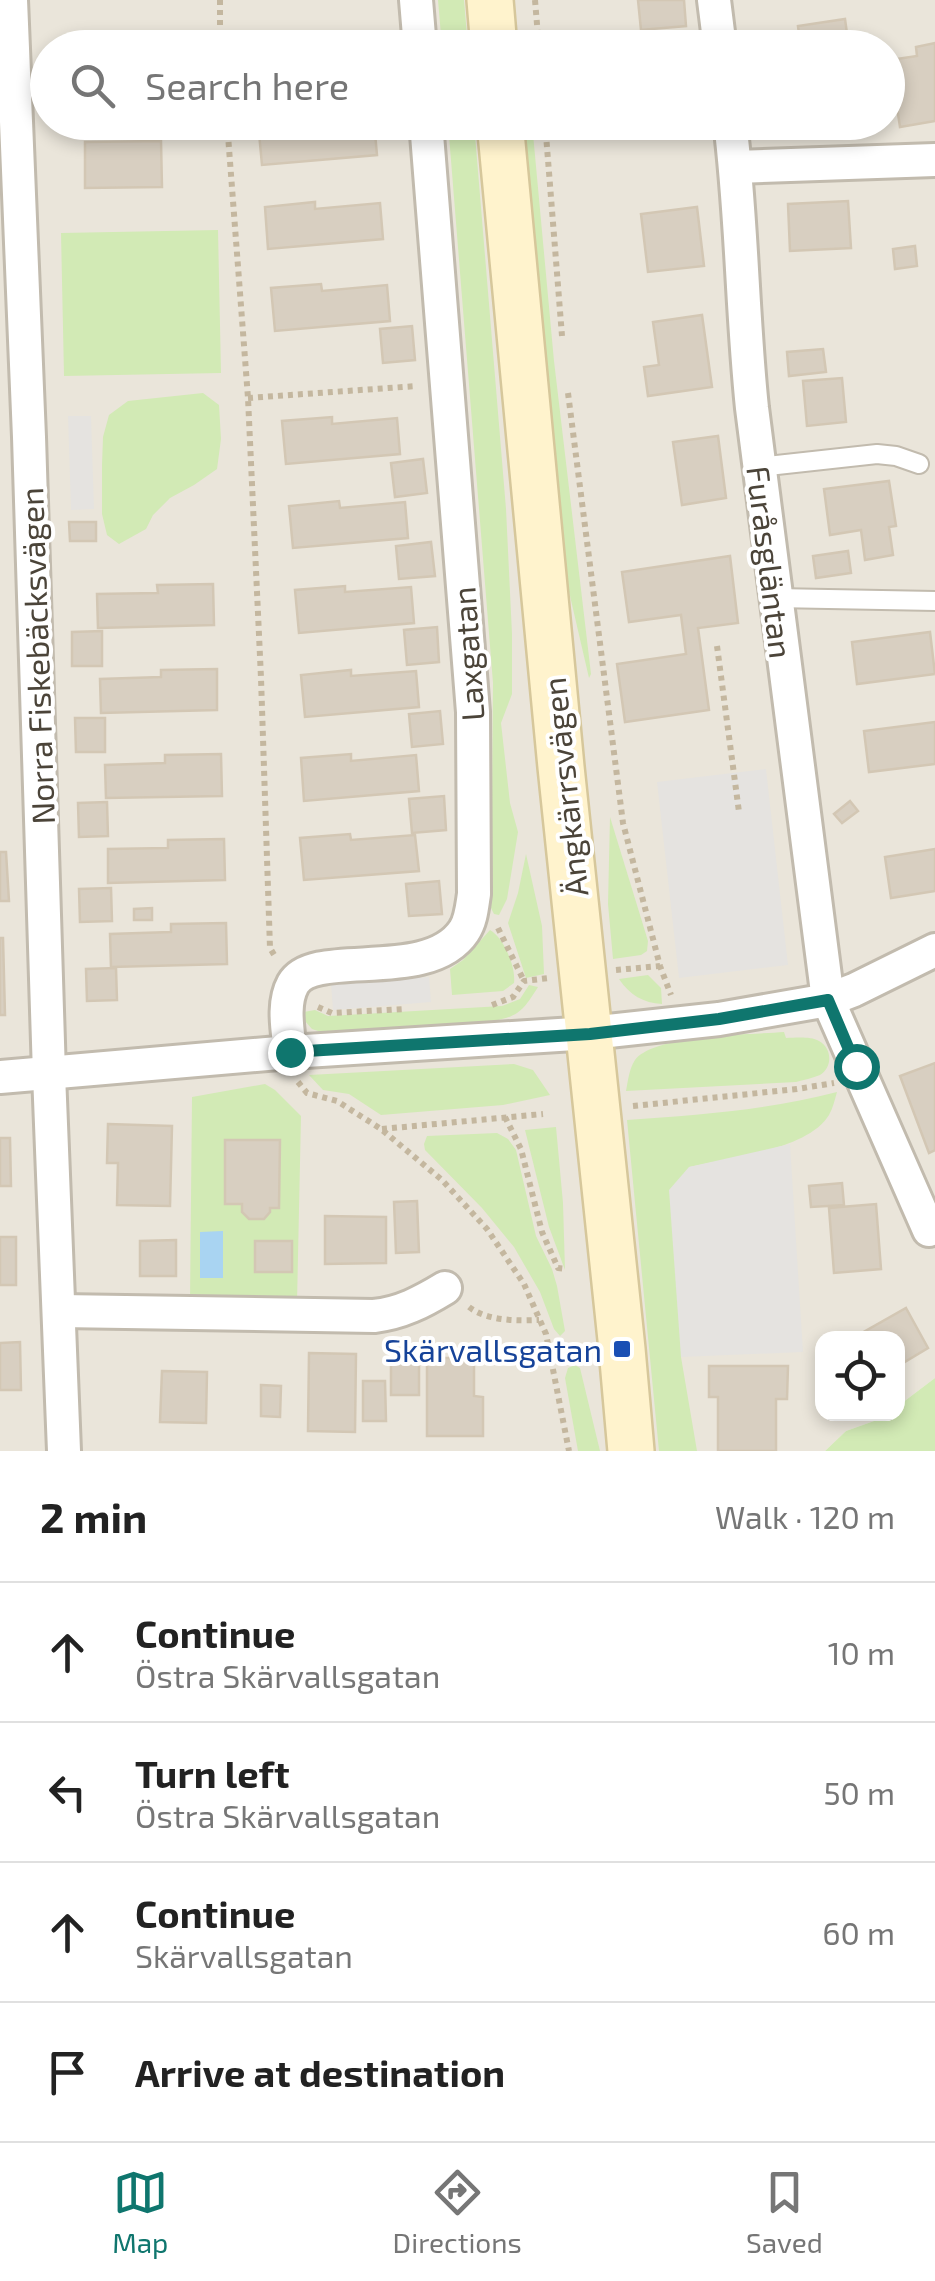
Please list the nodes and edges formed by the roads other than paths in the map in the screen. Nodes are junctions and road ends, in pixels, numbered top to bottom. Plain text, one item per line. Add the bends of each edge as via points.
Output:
1 (11, 0) edge
2 (416, 0) edge
3 (490, 0) edge
4 (714, 0) edge
5 (418, 30) edge
6 (492, 30) edge
7 (718, 30) edge
8 (428, 140) edge
9 (502, 140) edge
10 (732, 140) edge
11 (934, 165) edge
12 (736, 166) junction
13 (15, 438) edge
14 (918, 464) dead end
15 (758, 467) junction
16 (776, 598) junction
17 (935, 601) edge
18 (935, 950) edge
19 (828, 1000) junction
20 (590, 1034) junction
21 (290, 1052) junction
22 (49, 1074) junction
23 (0, 1077) edge
24 (929, 1230) dead end
25 (444, 1288) road end
26 (60, 1311) junction
27 (64, 1451) edge
28 (631, 1451) edge

1 - 13 street, Norra Fiskebäcksvägen
2 - 5 street
3 - 6 street
4 - 7 street
8 - 21 street, Laxgatan via 472,712 474,894 464,930 426,958 320,968 300,976 287,1010
9 - 20 street, Ängkärrsvägen
10 - 12 street, Furåsgläntan
11 - 12 street
12 - 15 street, Furåsgläntan
13 - 22 street, Norra Fiskebäcksvägen
14 - 15 lane via 878,454
15 - 16 street, Furåsgläntan
16 - 17 lane
16 - 19 street, Furåsgläntan
18 - 19 street
19 - 20 street
19 - 24 street, Furåsgläntan
20 - 21 street
20 - 28 street, Ängkärrsvägen
21 - 22 street
22 - 23 street
22 - 26 street, Norra Fiskebäcksvägen
25 - 26 street via 374,1316
26 - 27 street, Norra Fiskebäcksvägen

